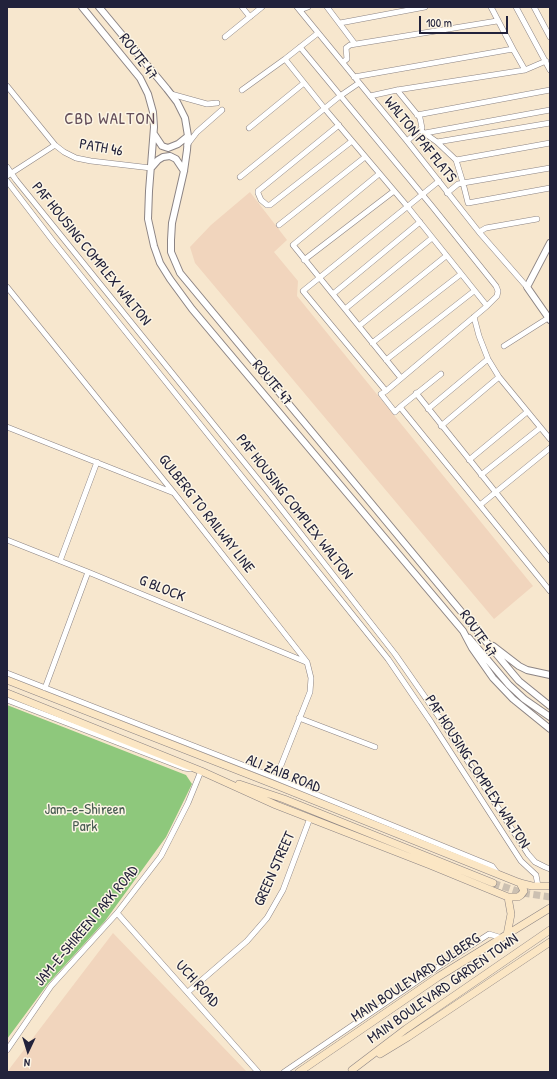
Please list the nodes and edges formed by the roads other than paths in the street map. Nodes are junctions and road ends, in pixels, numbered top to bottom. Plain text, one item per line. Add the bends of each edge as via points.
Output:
1 (82, 7) edge
2 (100, 7) edge
3 (242, 7) edge
4 (262, 7) edge
5 (308, 7) edge
6 (327, 7) edge
7 (425, 7) edge
8 (491, 7) edge
9 (516, 7) edge
10 (534, 7) edge
11 (299, 9) edge
12 (250, 17) junction
13 (497, 21) junction
14 (340, 22) junction
15 (318, 33) junction
16 (550, 36) edge
17 (225, 37) dead end
18 (355, 44) junction
19 (300, 47) junction
20 (513, 49) junction
21 (285, 59) junction
22 (546, 61) junction
23 (343, 62) junction
24 (525, 70) junction
25 (550, 70) edge
26 (354, 77) junction
27 (304, 83) junction
28 (359, 84) junction
29 (7, 86) edge
30 (242, 90) dead end
31 (397, 90) junction
32 (550, 90) edge
33 (171, 94) junction
34 (340, 96) junction
35 (370, 96) junction
36 (217, 103) dead end
37 (325, 109) junction
38 (222, 110) dead end
39 (550, 110) edge
40 (417, 114) junction
41 (550, 123) edge
42 (339, 125) junction
43 (249, 128) dead end
44 (423, 132) junction
45 (154, 133) junction
46 (188, 136) junction
47 (352, 141) junction
48 (407, 141) junction
49 (437, 142) junction
50 (550, 143) edge
51 (54, 145) junction
52 (187, 145) junction
53 (365, 157) junction
54 (456, 160) junction
55 (7, 167) edge
56 (151, 168) junction
57 (550, 168) edge
58 (184, 171) junction
59 (379, 174) junction
60 (9, 175) edge
61 (240, 178) dead end
62 (7, 181) edge
63 (439, 181) junction
64 (463, 183) junction
65 (550, 188) edge
66 (394, 191) junction
67 (447, 192) junction
68 (422, 195) junction
69 (407, 206) junction
70 (537, 219) dead end
71 (420, 222) junction
72 (279, 225) dead end
73 (479, 232) junction
74 (432, 238) junction
75 (550, 243) edge
76 (446, 256) junction
77 (304, 260) junction
78 (461, 274) junction
79 (320, 277) junction
80 (7, 287) edge
81 (527, 287) junction
82 (474, 290) junction
83 (333, 294) junction
84 (487, 306) junction
85 (345, 309) junction
86 (474, 317) junction
87 (549, 319) edge
88 (359, 326) junction
89 (372, 342) junction
90 (504, 346) dead end
91 (488, 359) junction
92 (386, 360) junction
93 (441, 374) dead end
94 (500, 377) junction
95 (401, 378) junction
96 (386, 391) junction
97 (416, 393) junction
98 (400, 407) junction
99 (428, 409) junction
100 (527, 412) junction
101 (441, 426) junction
102 (7, 427) edge
103 (540, 428) junction
104 (550, 439) edge
105 (550, 448) edge
106 (469, 460) junction
107 (97, 462) junction
108 (482, 475) junction
109 (174, 493) junction
110 (496, 493) junction
111 (480, 505) junction
112 (7, 540) edge
113 (550, 560) edge
114 (60, 561) junction
115 (88, 572) junction
116 (550, 591) edge
117 (463, 631) junction
118 (484, 638) junction
119 (307, 662) junction
120 (7, 673) edge
121 (550, 675) edge
122 (7, 680) edge
123 (45, 688) junction
124 (7, 693) edge
125 (7, 700) edge
126 (550, 706) edge
127 (550, 717) edge
128 (299, 718) junction
129 (550, 729) edge
130 (375, 747) dead end
131 (201, 770) junction
132 (276, 778) junction
133 (310, 818) junction
134 (550, 869) edge
135 (498, 874) junction
136 (493, 883) tunnel mouth
137 (520, 883) junction
138 (538, 886) junction
139 (550, 886) edge
140 (508, 897) junction
141 (550, 908) edge
142 (117, 913) junction
143 (550, 930) edge
144 (505, 936) junction
145 (550, 942) edge
146 (188, 992) junction
147 (7, 1050) edge
148 (351, 1071) edge
149 (258, 1072) edge
150 (284, 1072) edge
151 (299, 1072) edge

1 - 45 street, ROUTE 47 via 140,78 153,112
2 - 33 street, ROUTE 47
3 - 12 street
4 - 12 street
5 - 11 street
6 - 14 street
7 - 14 street
8 - 13 street
9 - 22 street
10 - 16 street
11 - 15 street, WALTON PAF FLATS
12 - 17 street
13 - 18 street
13 - 20 street
14 - 18 street
15 - 19 street
15 - 23 street, WALTON PAF FLATS
18 - 23 street via 346,48 347,59
19 - 21 street
19 - 34 street
20 - 24 street
20 - 26 street
21 - 27 street
21 - 30 street
22 - 24 street
22 - 25 street
23 - 26 street, WALTON PAF FLATS
24 - 31 street
26 - 28 street, WALTON PAF FLATS
27 - 37 street
27 - 43 street
28 - 34 street
28 - 35 street, WALTON PAF FLATS
29 - 51 street, PATH 46
31 - 35 street
31 - 40 street
32 - 40 street
33 - 36 street via 206,104
33 - 46 street, ROUTE 47 via 185,118
34 - 37 street
34 - 68 street
35 - 48 street, WALTON PAF FLATS
37 - 42 street
37 - 61 street
38 - 52 street via 197,132
39 - 44 street
40 - 44 street
41 - 49 street
42 - 47 street
42 - 47 street via 258,191 261,200 270,205
44 - 48 street
44 - 49 street
45 - 46 street via 162,146 168,148
45 - 56 street, ROUTE 47
46 - 52 street, ROUTE 47
47 - 53 street
48 - 63 street, WALTON PAF FLATS
49 - 54 street
50 - 54 street
51 - 56 street, PATH 46 via 76,158
51 - 60 street
52 - 58 street, ROUTE 47
53 - 59 street
53 - 72 street
54 - 64 street
55 - 60 street, PAF HOUSING COMPLEX WALTON
56 - 58 street via 163,157 170,156 176,159
56 - 117 street, ROUTE 47 via 148,219 154,246 170,279
57 - 64 street
58 - 118 street, ROUTE 47 via 172,223 171,240 171,252 180,273
59 - 66 street
59 - 77 street via 293,244
60 - 134 street, PAF HOUSING COMPLEX WALTON via 269,493 395,654 528,854 535,862
62 - 138 street, PAF HOUSING COMPLEX WALTON via 388,659 521,861 536,876
63 - 67 street, WALTON PAF FLATS
63 - 68 street
64 - 65 street via 468,203
64 - 67 street
66 - 69 street
66 - 77 street
67 - 73 street, WALTON PAF FLATS
68 - 69 street
68 - 84 street via 496,286 497,296
69 - 71 street
69 - 79 street
70 - 73 street via 486,228
71 - 74 street
71 - 83 street
73 - 81 street, WALTON PAF FLATS
74 - 76 street
74 - 85 street
75 - 81 street
76 - 78 street
76 - 88 street
77 - 79 street
78 - 82 street
78 - 89 street
79 - 83 street
79 - 96 street via 303,291
80 - 109 street, GULBERG TO RAILWAY LINE
81 - 87 street
82 - 84 street
82 - 92 street
83 - 85 street
84 - 86 street
85 - 88 street
86 - 91 street
86 - 95 street
87 - 90 street
88 - 89 street
89 - 92 street
91 - 94 street
91 - 99 street
92 - 95 street
93 - 97 street
94 - 100 street
94 - 101 street
95 - 96 street
96 - 98 street via 381,394 395,412
97 - 98 street
97 - 99 street
98 - 111 street
99 - 101 street
100 - 103 street
100 - 106 street
101 - 106 street
102 - 107 street
103 - 104 street
103 - 108 street
105 - 110 street
106 - 108 street
107 - 109 street
107 - 114 street
108 - 110 street
109 - 119 street, GULBERG TO RAILWAY LINE
110 - 111 street
110 - 113 street
111 - 116 street
112 - 114 street, G BLOCK
114 - 115 street, G BLOCK
115 - 119 street, G BLOCK
115 - 123 street
117 - 127 street via 524,699
117 - 129 street, ROUTE 47 via 493,678 513,699
118 - 121 street via 519,666
118 - 126 street, ROUTE 47 via 519,681
119 - 128 street, GULBERG TO RAILWAY LINE via 311,678 310,692
120 - 123 street
122 - 135 main road, ALI ZAIB ROAD
123 - 132 street
124 - 131 main road, ALI ZAIB ROAD
125 - 131 street via 184,768
128 - 130 street
128 - 132 street, GULBERG TO RAILWAY LINE
131 - 133 main road, ALI ZAIB ROAD
131 - 136 main road via 284,799
131 - 142 street, JAM-E-SHIREEN PARK ROAD via 188,803 160,856
132 - 135 street via 492,866
133 - 140 main road, ALI ZAIB ROAD
133 - 146 street, GREEN STREET via 282,890 267,918 247,941
135 - 137 main road, ALI ZAIB ROAD
137 - 138 main road, ALI ZAIB ROAD
137 - 140 main road via 524,891 521,895
138 - 139 main road, ALI ZAIB ROAD
140 - 144 main road via 511,914
141 - 144 main road, MAIN BOULEVARD GULBERG
142 - 146 street, UCH ROAD
142 - 147 street, JAM-E-SHIREEN PARK ROAD via 51,986
143 - 148 main road, MAIN BOULEVARD GARDEN TOWN via 406,1029
144 - 150 street via 489,934
144 - 151 main road, MAIN BOULEVARD GULBERG via 438,977
145 - 148 main road via 408,1037
146 - 149 street, UCH ROAD

